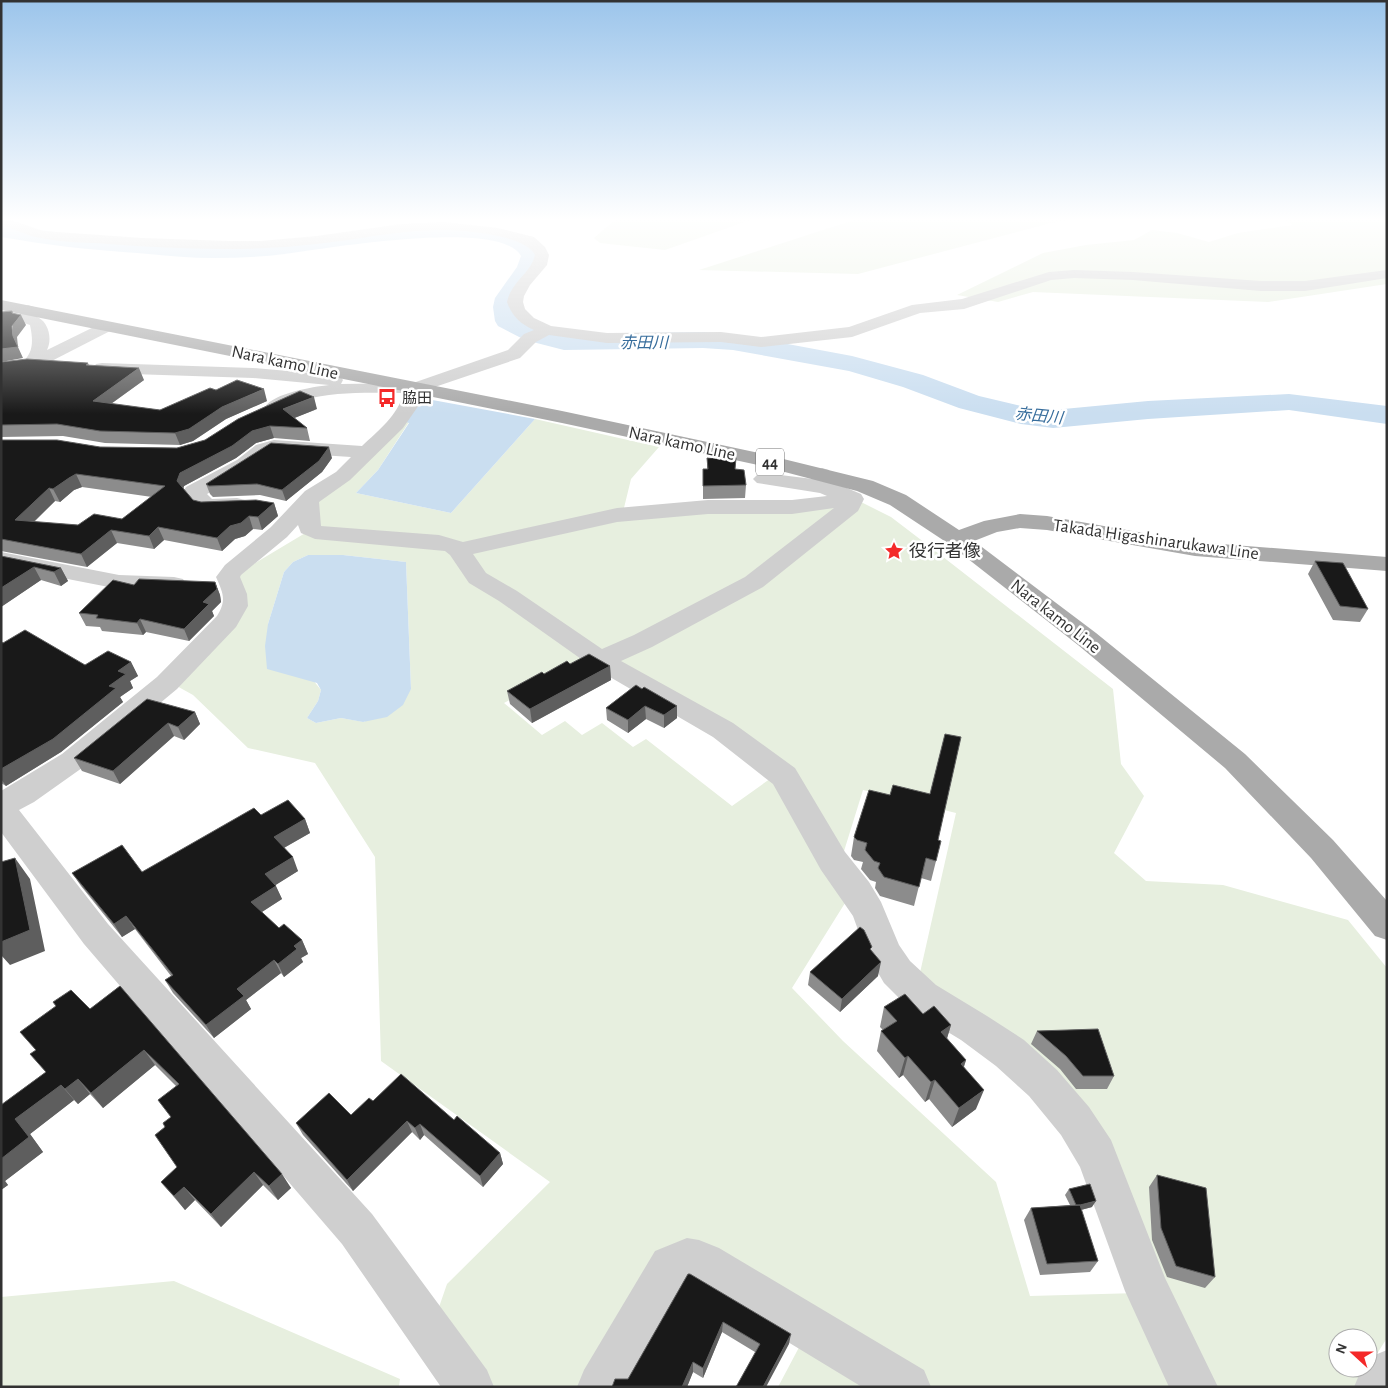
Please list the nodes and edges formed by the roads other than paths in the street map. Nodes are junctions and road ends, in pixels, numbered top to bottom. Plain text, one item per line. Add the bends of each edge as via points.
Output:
1 (524, 284) edge
2 (1026, 284) edge
3 (1232, 284) edge
4 (1320, 284) edge
5 (1, 305) edge
6 (28, 310) junction
7 (108, 326) junction
8 (540, 333) junction
9 (32, 364) junction
10 (70, 366) edge
11 (90, 367) edge
12 (1, 368) edge
13 (363, 378) junction
14 (1, 387) edge
15 (415, 388) junction
16 (258, 416) edge
17 (365, 452) junction
18 (764, 479) dead end
19 (833, 487) junction
20 (291, 511) junction
21 (957, 539) junction
22 (459, 550) junction
23 (1, 559) edge
24 (1387, 564) edge
25 (231, 582) junction
26 (600, 660) junction
27 (5, 821) edge
28 (1387, 926) edge
29 (1387, 1374) edge
30 (470, 1387) edge
31 (601, 1387) edge
32 (907, 1387) edge
33 (1194, 1387) edge
34 (1378, 1387) edge

1 - 8 street via 515,302 518,311
2 - 8 street via 964,304 918,308 852,332 762,342 721,336 607,338
3 - 4 street
5 - 6 main road, Nara kamo Line / 44
6 - 7 main road, Nara kamo Line / 44
6 - 9 street via 27,318 37,322 42,343
7 - 9 street
7 - 13 main road, Nara kamo Line / 44
8 - 15 street via 514,354
9 - 10 street
9 - 12 street
9 - 14 street
11 - 13 street via 253,373 338,380
13 - 15 main road, Nara kamo Line / 44
15 - 16 street via 324,391 298,396
15 - 17 street via 410,405 396,424
15 - 19 main road, Nara kamo Line / 44 via 562,417
17 - 20 street via 342,476
17 - 20 street via 265,448 247,463 194,492 206,506
18 - 19 street
19 - 21 main road, Nara kamo Line / 44 via 865,486 898,500
19 - 22 street via 792,507 708,507 617,514
19 - 26 street via 850,506 754,582
20 - 22 street via 320,534 439,542
20 - 25 street
21 - 24 main road, Takada Higashinarukawa Line via 992,526 1047,523 1195,549
21 - 28 main road, Nara kamo Line / 44 via 1087,638 1235,761 1322,849
22 - 26 street via 477,578
23 - 25 street via 119,582 200,585
25 - 27 street via 236,606 227,621 167,683 72,761 23,794
26 - 33 street via 723,730 784,776 833,861 869,912 884,952 897,972 924,997 1010,1054 1043,1083 1075,1121 1096,1155 1148,1290
27 - 30 street via 96,934 357,1229
29 - 34 street
31 - 32 street via 671,1267 687,1260 703,1264

